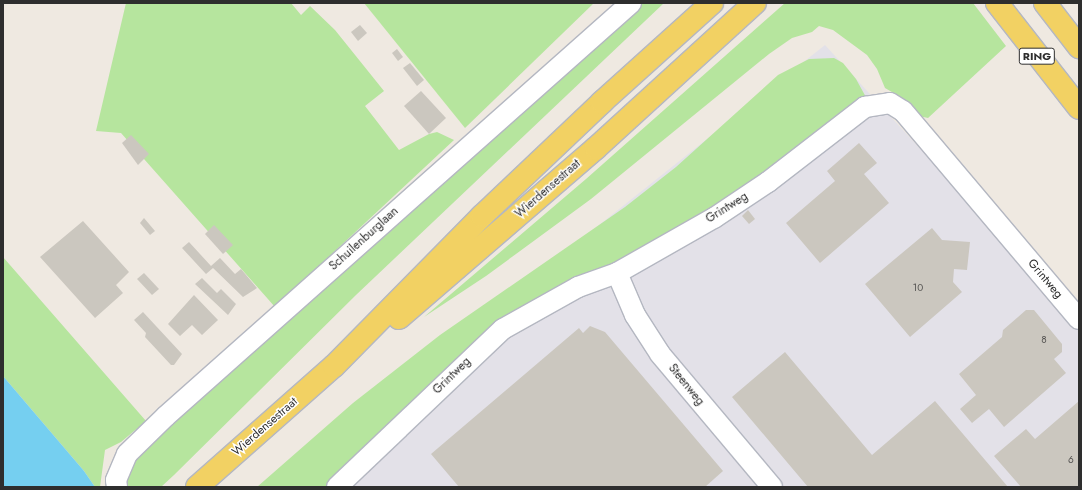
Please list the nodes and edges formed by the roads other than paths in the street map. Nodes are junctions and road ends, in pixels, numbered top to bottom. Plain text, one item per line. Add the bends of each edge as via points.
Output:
1 (631, 3) edge
2 (712, 3) edge
3 (755, 3) edge
4 (997, 3) edge
5 (1045, 3) edge
6 (1079, 47) edge
7 (1079, 108) edge
8 (617, 273) junction
9 (1079, 319) edge
10 (334, 366) junction
11 (117, 487) edge
12 (197, 487) edge
13 (337, 487) edge
14 (772, 487) edge

1 - 11 street, Schuilenburglaan via 166,416 127,454 116,480
2 - 10 main road, Wierdensestraat via 487,211
3 - 10 main road, Wierdensestraat via 525,210 371,342
4 - 7 main road, RING
5 - 6 main road
8 - 9 street, Grintweg via 714,218 768,182 852,114 865,107 890,104 903,111
8 - 13 street, Grintweg via 578,287 503,329
8 - 14 street, Steenweg via 635,315 660,354
10 - 12 main road, Wierdensestraat

